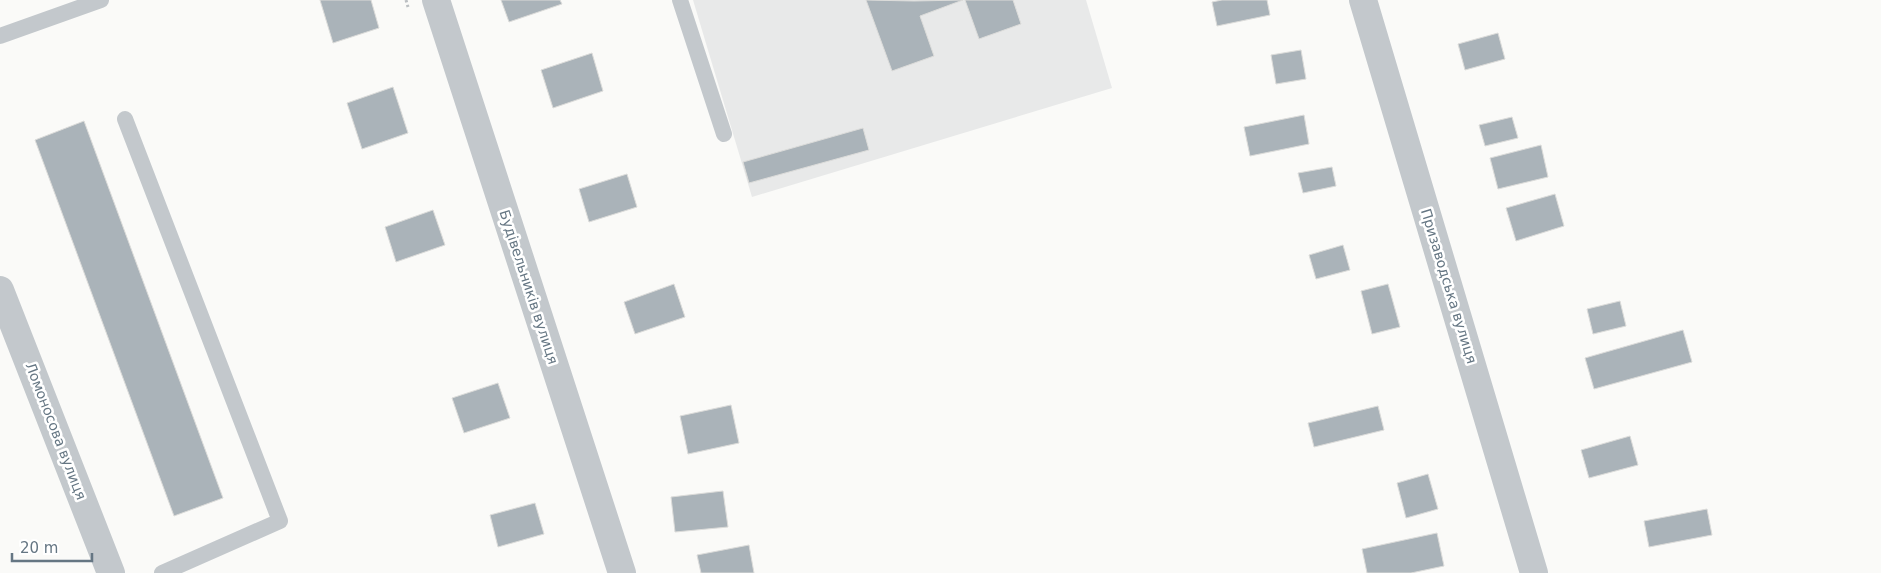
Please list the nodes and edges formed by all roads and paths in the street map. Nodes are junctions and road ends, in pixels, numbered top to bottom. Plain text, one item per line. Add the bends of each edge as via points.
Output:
1 (101, 0) edge
2 (436, 0) edge
3 (680, 0) edge
4 (1363, 0) edge
5 (0, 36) edge
6 (125, 119) dead end
7 (724, 134) dead end
8 (0, 290) edge
9 (112, 573) edge
10 (162, 573) edge
11 (622, 573) edge
12 (1534, 573) edge

1 - 5 lane
2 - 11 street, Будівельників вулиця
3 - 7 lane
4 - 12 street, Призаводська вулиця
6 - 10 lane via 280,521
8 - 9 street, Ломоносова вулиця

